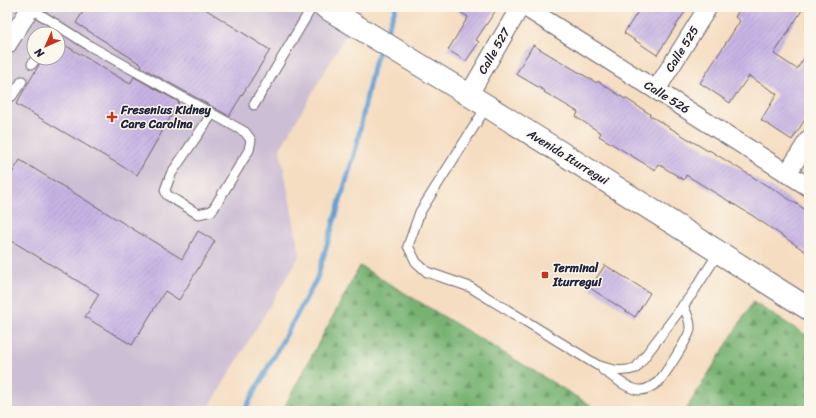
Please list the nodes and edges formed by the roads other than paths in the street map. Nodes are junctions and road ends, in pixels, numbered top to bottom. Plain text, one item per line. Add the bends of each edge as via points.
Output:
1 (312, 7) edge
2 (520, 7) edge
3 (525, 7) edge
4 (708, 7) edge
5 (30, 8) edge
6 (332, 12) edge
7 (56, 24) joint
8 (7, 45) edge
9 (22, 81) dead end
10 (656, 90) junction
11 (7, 94) edge
12 (468, 96) junction
13 (254, 105) dead end
14 (487, 106) junction
15 (212, 114) junction
16 (809, 139) edge
17 (788, 174) junction
18 (809, 187) edge
19 (719, 252) junction
20 (683, 305) junction
21 (809, 309) edge
22 (597, 366) junction

1 - 13 lane
2 - 12 street, Calle 527
3 - 10 street, Calle 526
4 - 10 street, Calle 525
5 - 7 lane
5 - 8 street
6 - 12 street, Avenida Iturregui
7 - 15 lane via 90,46
9 - 11 lane via 12,96
10 - 17 street, Calle 526
12 - 14 street, Avenida Iturregui
14 - 19 street, Avenida Iturregui
14 - 22 lane via 420,212 408,246 416,262 427,272 470,287
15 - 15 lane via 171,174 165,190 167,195 198,214 212,211 249,150 251,140 245,132
16 - 17 street
17 - 18 street, Calle 526
19 - 20 lane
19 - 21 street, Avenida Iturregui
20 - 22 lane via 636,368 625,372
20 - 22 lane via 690,330 687,339 658,381 640,390 625,385

